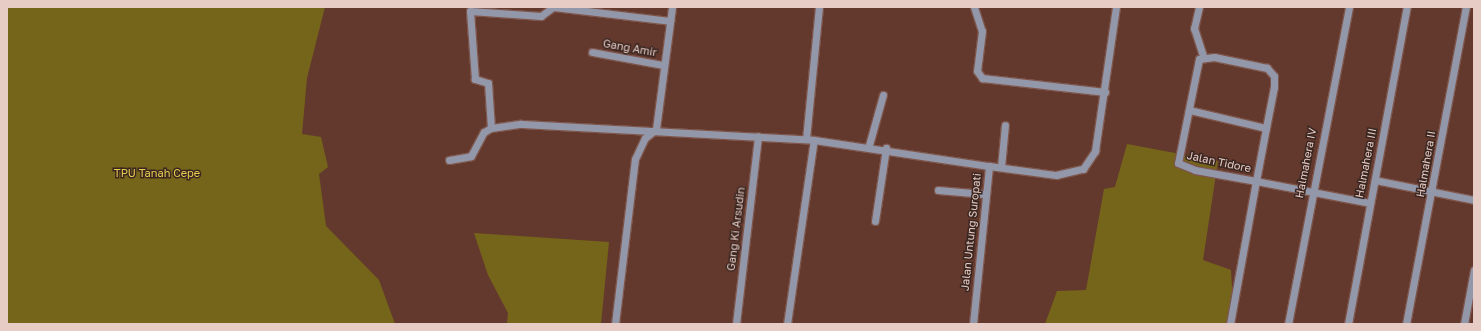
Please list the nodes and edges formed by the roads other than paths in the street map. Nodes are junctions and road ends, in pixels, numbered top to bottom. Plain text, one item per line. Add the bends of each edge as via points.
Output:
1 (624, 7) edge
2 (672, 7) edge
3 (819, 7) edge
4 (974, 7) edge
5 (1116, 7) edge
6 (1199, 7) edge
7 (1349, 7) edge
8 (1406, 7) edge
9 (1466, 7) edge
10 (622, 15) junction
11 (670, 20) junction
12 (592, 52) dead end
13 (1203, 56) junction
14 (663, 65) junction
15 (1105, 92) junction
16 (883, 95) dead end
17 (1189, 110) junction
18 (1005, 125) dead end
19 (491, 128) junction
20 (1266, 128) junction
21 (656, 129) junction
22 (758, 136) junction
23 (806, 139) junction
24 (814, 140) junction
25 (869, 145) junction
26 (886, 148) junction
27 (449, 160) dead end
28 (989, 166) junction
29 (1001, 167) junction
30 (1375, 180) junction
31 (1256, 181) junction
32 (938, 190) dead end
33 (1311, 192) junction
34 (1432, 192) junction
35 (984, 194) junction
36 (1474, 200) edge
37 (1370, 203) junction
38 (875, 221) dead end
39 (1474, 270) edge
40 (615, 324) edge
41 (736, 324) edge
42 (786, 324) edge
43 (973, 324) edge
44 (1230, 324) edge
45 (1288, 324) edge
46 (1348, 324) edge
47 (1406, 324) edge
48 (1464, 324) edge

1 - 10 street
2 - 11 street
3 - 23 street
4 - 15 street via 982,31 977,71 982,78
5 - 15 street, Jalan Untung Suropati
6 - 13 street via 1194,28
7 - 33 street, Halmahera IV
8 - 30 street, Halmahera III
9 - 34 street, Halmahera II
10 - 11 street
10 - 19 street via 553,7 541,16 470,11 475,79 488,83
11 - 14 street
12 - 14 street, Gang Amir
13 - 17 street, Jalan Tidore via 1194,73
13 - 20 street via 1267,68 1274,76
14 - 21 street
15 - 29 street, Jalan Untung Suropati via 1095,151 1083,170 1056,175
16 - 25 street
17 - 20 street
17 - 31 street, Jalan Tidore via 1178,163
18 - 29 street
19 - 21 street via 521,124
19 - 27 street via 484,132 471,156
20 - 31 street
21 - 22 street
21 - 40 street via 645,138 635,159
22 - 23 street
22 - 41 street, Gang Ki Arsudin
23 - 24 street
24 - 25 street
24 - 42 street
25 - 26 street
26 - 28 street
26 - 38 street
28 - 29 street, Jalan Untung Suropati
28 - 35 street, Jalan Untung Suropati
30 - 34 street
30 - 37 street, Halmahera III
31 - 33 street, Jalan Tidore
31 - 44 street
32 - 35 street
33 - 37 street, Jalan Tidore
33 - 45 street, Halmahera IV
34 - 36 street
34 - 47 street, Halmahera II
35 - 43 street, Jalan Untung Suropati
37 - 46 street, Halmahera III
39 - 48 street

